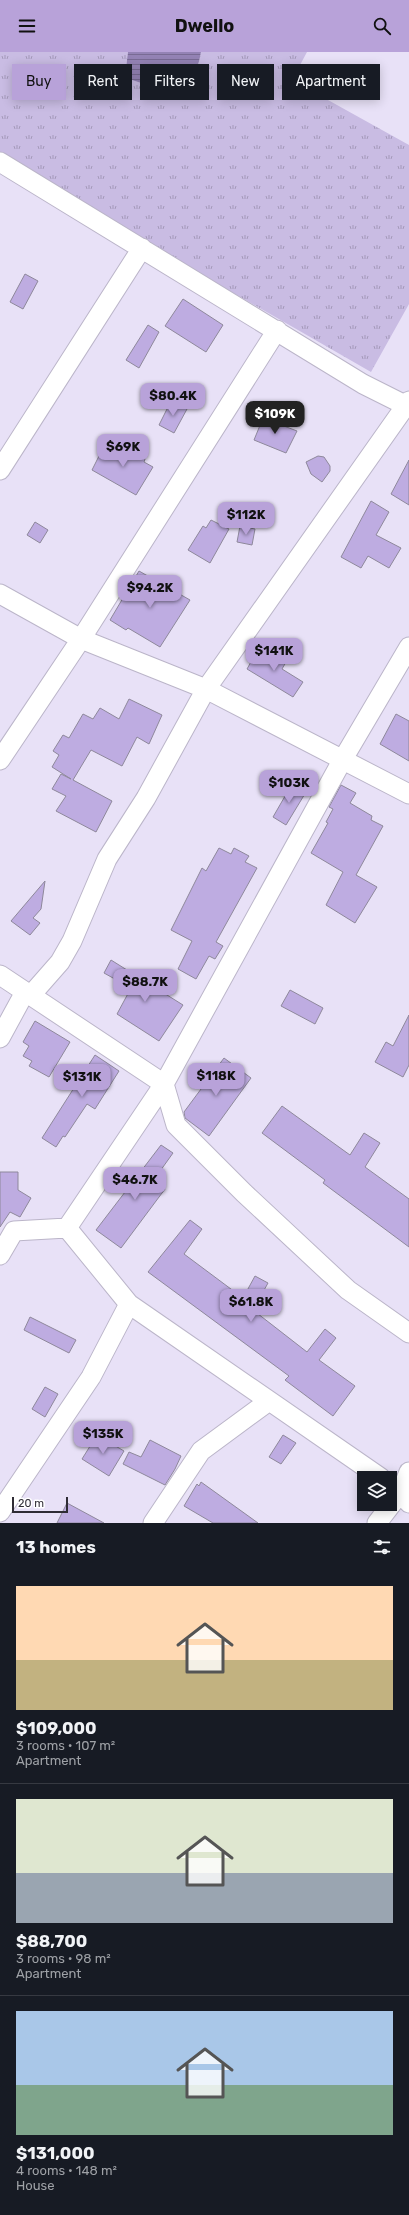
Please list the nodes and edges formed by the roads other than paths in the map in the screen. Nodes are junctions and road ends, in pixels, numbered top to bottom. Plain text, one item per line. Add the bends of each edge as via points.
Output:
1 (3, 169) edge
2 (142, 248) junction
3 (277, 330) junction
4 (408, 405) edge
5 (0, 470) edge
6 (0, 594) edge
7 (81, 639) junction
8 (409, 648) edge
9 (206, 689) junction
10 (343, 759) junction
11 (0, 760) edge
12 (409, 794) edge
13 (0, 975) edge
14 (28, 993) junction
15 (0, 1038) edge
16 (164, 1084) junction
17 (67, 1228) junction
18 (0, 1255) edge
19 (129, 1304) junction
20 (409, 1333) edge
21 (269, 1401) junction
22 (371, 1471) edge
23 (409, 1472) edge
24 (400, 1493) edge
25 (0, 1512) edge
26 (153, 1523) edge
27 (377, 1523) edge

1 - 2 street
2 - 3 street
2 - 5 street
3 - 4 street via 363,384
3 - 7 street
4 - 9 street
6 - 7 street
7 - 9 street
7 - 11 street
8 - 10 street
9 - 10 street
9 - 14 street via 146,798 107,859 72,941 60,962
10 - 12 street
10 - 16 street
13 - 14 street
14 - 15 street
14 - 16 street
16 - 17 street
16 - 20 street via 176,1125 348,1290
17 - 18 street via 14,1231
17 - 19 street
19 - 21 street
19 - 25 street via 90,1377
21 - 22 street
21 - 26 street via 201,1450
23 - 24 street
24 - 27 street

